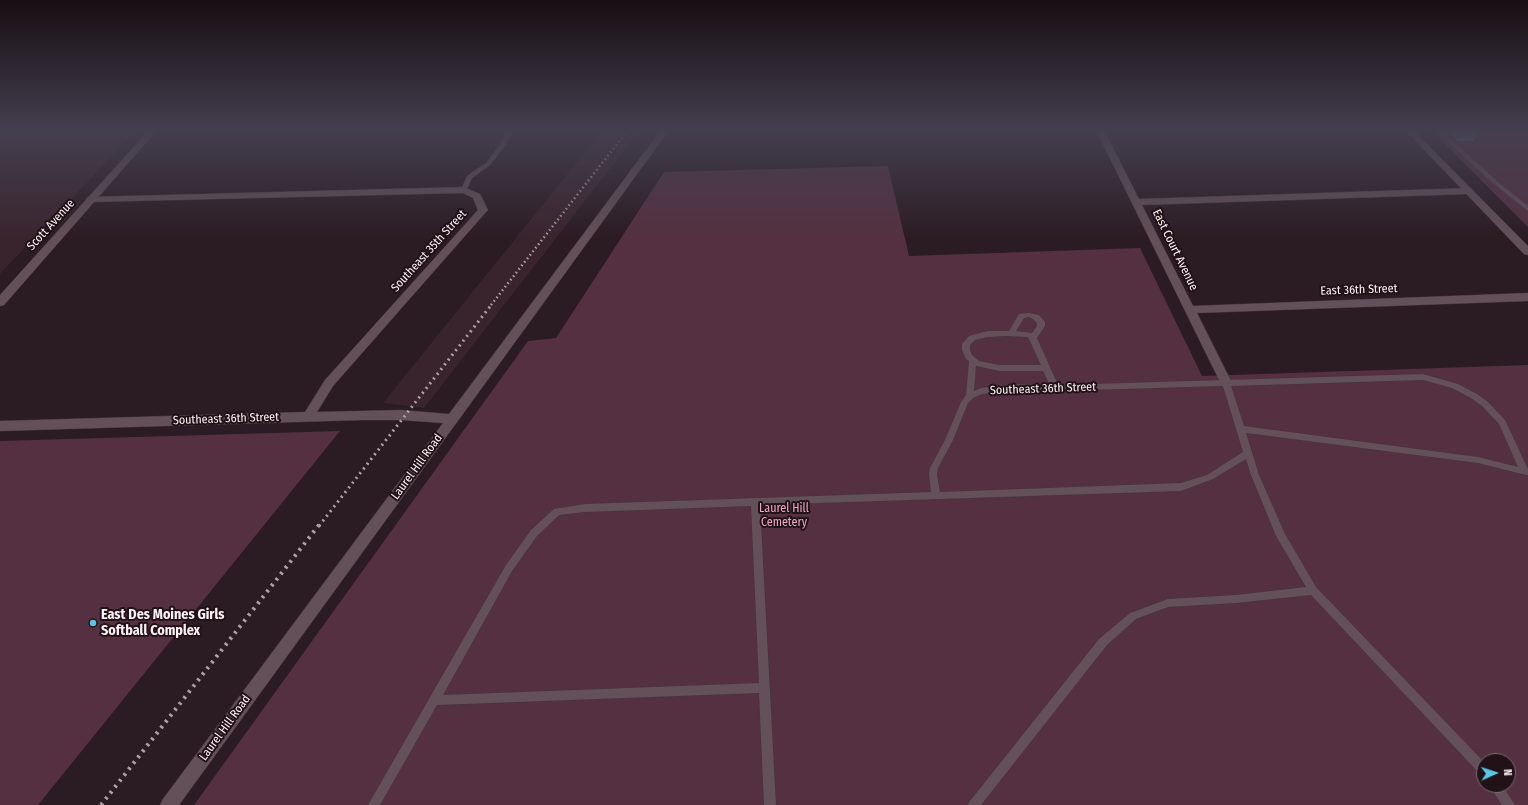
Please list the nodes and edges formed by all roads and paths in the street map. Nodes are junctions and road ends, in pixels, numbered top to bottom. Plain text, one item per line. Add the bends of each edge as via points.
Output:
1 (120, 168) edge
2 (483, 168) edge
3 (637, 168) edge
4 (1119, 168) edge
5 (1446, 168) edge
6 (1479, 168) edge
7 (464, 190) junction
8 (1469, 191) junction
9 (92, 199) junction
10 (1137, 202) junction
11 (1528, 209) edge
12 (1528, 252) edge
13 (1528, 297) edge
14 (0, 302) edge
15 (1190, 310) junction
16 (1011, 333) junction
17 (1033, 338) junction
18 (972, 359) junction
19 (1046, 368) junction
20 (1226, 383) junction
21 (1055, 388) junction
22 (970, 396) junction
23 (308, 417) junction
24 (452, 419) junction
25 (0, 426) edge
26 (1241, 429) junction
27 (1248, 452) junction
28 (1526, 472) edge
29 (936, 496) junction
30 (755, 503) junction
31 (1313, 590) junction
32 (764, 688) junction
33 (435, 700) junction
34 (1476, 762) edge
35 (1501, 793) edge
36 (169, 805) edge
37 (374, 805) edge
38 (770, 805) edge
39 (974, 805) edge
40 (1509, 805) edge

1 - 9 street, Scott Avenue
2 - 7 lane via 469,177
3 - 24 street, Laurel Hill Road
4 - 10 street, East Court Avenue
5 - 8 street
6 - 11 lane
7 - 9 street, Southeast 35th Street
7 - 23 street, Southeast 35th Street via 478,196 484,210 329,383
8 - 10 street
8 - 12 street
9 - 14 street, Scott Avenue
10 - 15 street, East Court Avenue
13 - 15 street, East 36th Street
15 - 20 street, East Court Avenue
16 - 17 lane via 1030,335
16 - 17 lane via 1022,316 1029,315 1041,322
16 - 18 lane via 972,338 966,344 966,350
17 - 19 lane
18 - 19 lane via 977,363 1000,368
18 - 22 lane
19 - 21 lane
20 - 21 lane, Southeast 36th Street
20 - 26 lane
20 - 28 lane, Southeast 36th Street via 1422,377 1442,381 1474,396 1502,422
21 - 22 lane, Southeast 36th Street via 1012,387 981,391
22 - 29 lane via 934,468
23 - 24 street, Southeast 36th Street via 396,415
23 - 25 street, Southeast 36th Street
24 - 36 street, Laurel Hill Road
26 - 27 lane
26 - 28 lane via 1478,460
27 - 29 lane via 1210,477 1181,487
27 - 31 lane via 1281,536
29 - 30 lane
30 - 32 lane
30 - 33 lane via 585,508 557,512 534,533 510,568
31 - 34 lane
31 - 39 lane via 1236,599 1168,603 1133,616 1103,642
32 - 33 lane
32 - 38 lane
33 - 37 lane
35 - 40 lane

